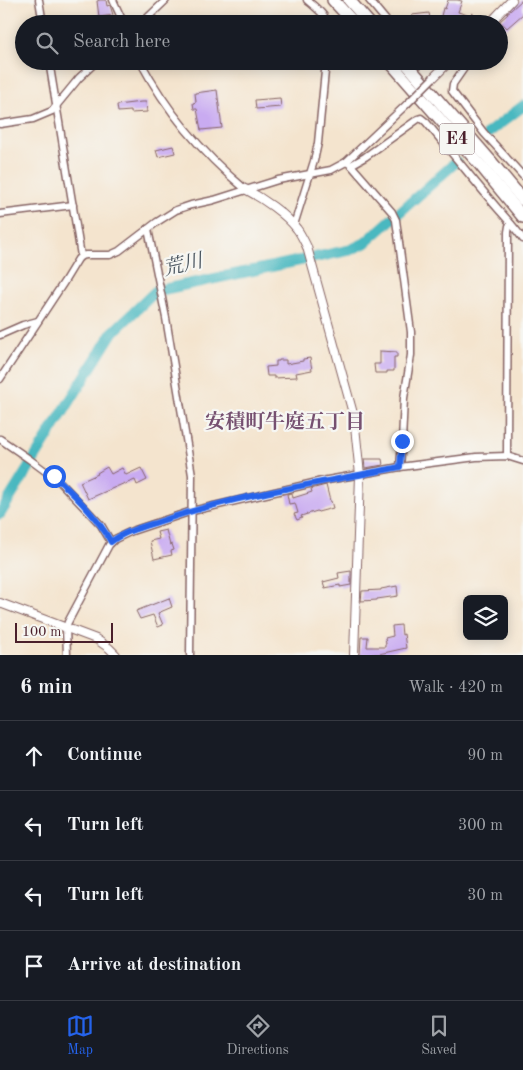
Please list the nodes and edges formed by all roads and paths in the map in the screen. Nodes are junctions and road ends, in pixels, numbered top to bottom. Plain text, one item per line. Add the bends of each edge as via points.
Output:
1 (39, 0) edge
2 (113, 0) edge
3 (166, 0) edge
4 (307, 0) edge
5 (333, 0) edge
6 (349, 0) edge
7 (369, 0) edge
8 (512, 0) edge
9 (42, 15) edge
10 (120, 15) edge
11 (150, 15) edge
12 (323, 15) edge
13 (347, 15) edge
14 (362, 15) edge
15 (382, 15) edge
16 (497, 15) edge
17 (50, 70) edge
18 (87, 70) edge
19 (146, 70) edge
20 (325, 70) edge
21 (397, 70) edge
22 (412, 70) edge
23 (441, 70) edge
24 (463, 70) edge
25 (433, 78) joint
26 (56, 105) junction
27 (0, 124) edge
28 (348, 163) junction
29 (310, 173) junction
30 (523, 176) edge
31 (245, 189) junction
32 (523, 200) edge
33 (73, 205) junction
34 (0, 214) edge
35 (523, 217) edge
36 (511, 224) junction
37 (294, 225) junction
38 (148, 229) junction
39 (523, 239) edge
40 (81, 256) junction
41 (38, 320) junction
42 (0, 335) edge
43 (0, 379) edge
44 (0, 439) edge
45 (507, 456) junction
46 (523, 461) edge
47 (400, 467) junction
48 (360, 475) junction
49 (192, 511) junction
50 (111, 542) junction
51 (0, 603) edge
52 (66, 628) junction
53 (67, 655) edge
54 (116, 655) edge
55 (190, 655) edge
56 (354, 655) edge

1 - 9 street
2 - 10 street
3 - 11 street
4 - 12 street
5 - 13 highway
6 - 14 highway
7 - 15 street
8 - 16 street
17 - 26 street
18 - 26 street
19 - 31 street via 186,128
20 - 29 street via 318,143
21 - 35 highway, E4
22 - 32 highway, E4
23 - 25 street
24 - 30 street via 452,91
25 - 28 street, bridge
26 - 27 street via 52,111 33,119
26 - 33 street
28 - 29 street
28 - 36 street via 365,157 421,118
28 - 47 street via 396,220 411,332
29 - 31 street
29 - 37 street
31 - 37 street
31 - 38 street via 176,210
33 - 34 street
33 - 40 street
36 - 39 street
36 - 45 street via 508,232
37 - 48 street via 310,257 354,417
38 - 40 street via 114,254
38 - 49 street via 192,475
40 - 41 street
41 - 42 street
41 - 43 street
44 - 50 street via 60,482 101,525
45 - 46 street
45 - 47 street
47 - 48 street
48 - 49 street
48 - 56 street
49 - 50 street via 132,531
49 - 55 street
50 - 52 street
51 - 52 street
52 - 53 street
52 - 54 street via 96,639

